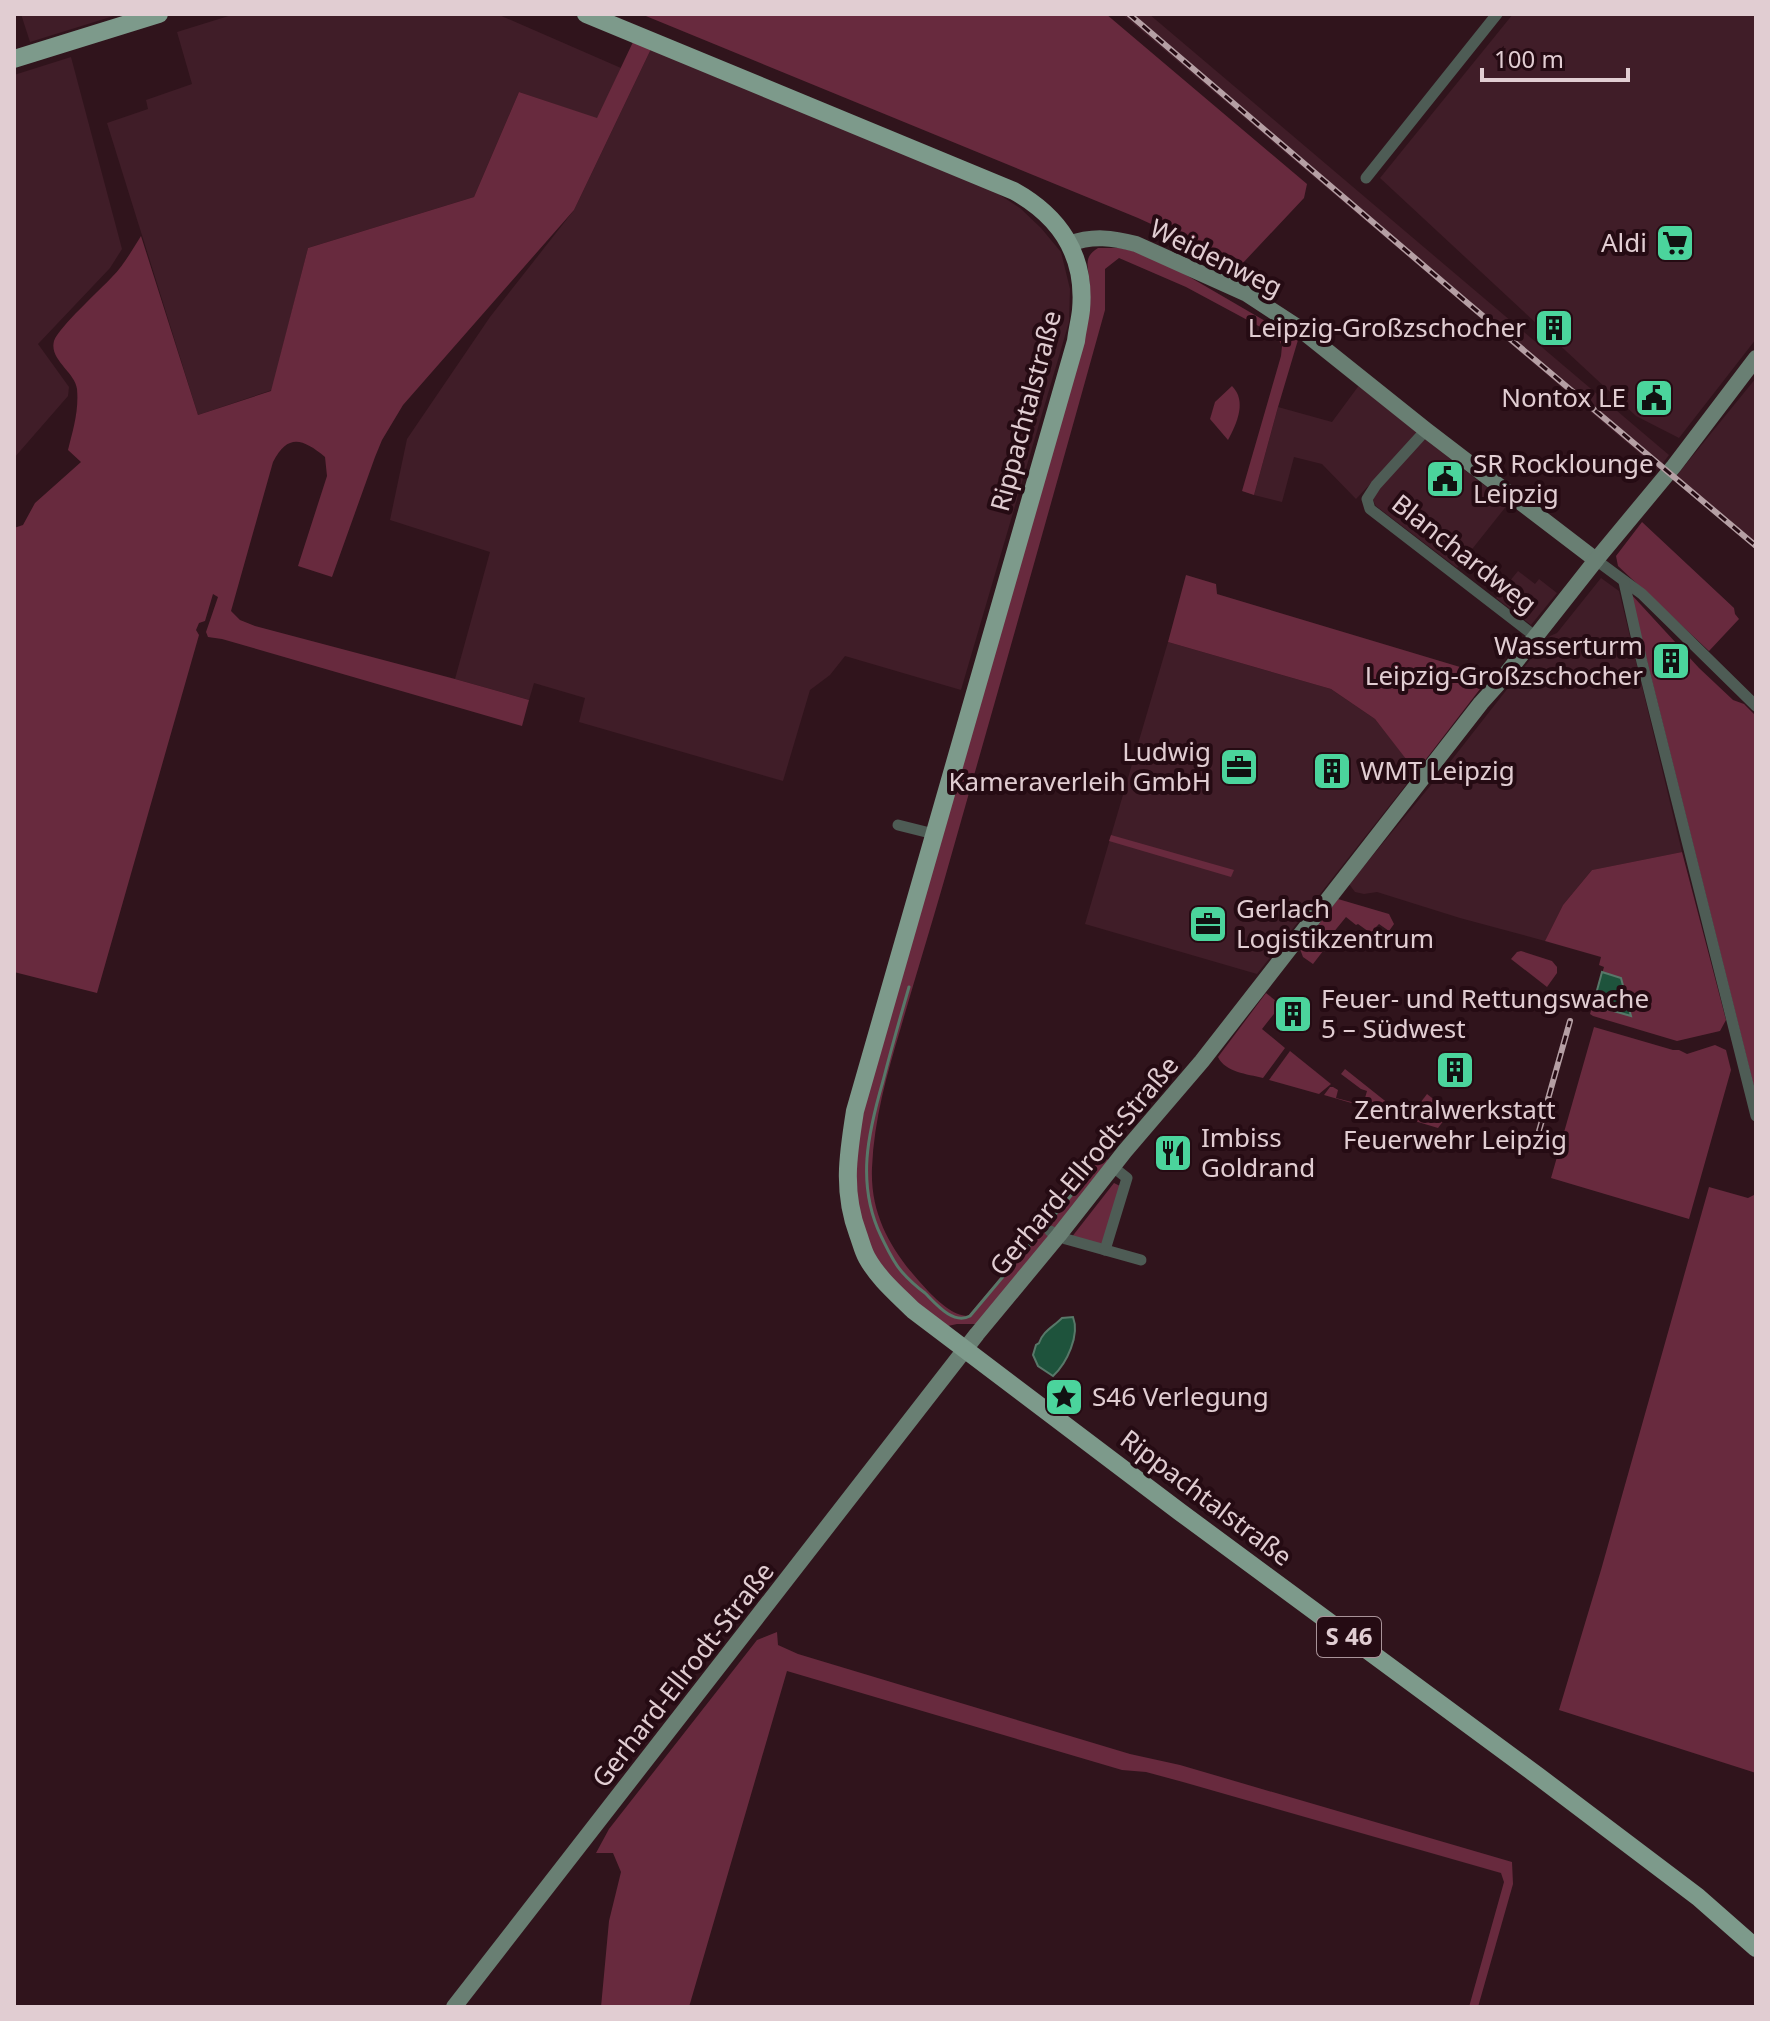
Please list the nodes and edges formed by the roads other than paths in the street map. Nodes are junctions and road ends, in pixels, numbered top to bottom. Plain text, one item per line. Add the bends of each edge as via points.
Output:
1 (159, 14) edge
2 (586, 14) edge
3 (1497, 14) edge
4 (14, 59) edge
5 (1366, 178) dead end
6 (1069, 244) junction
7 (1756, 358) edge
8 (1426, 430) junction
9 (1596, 560) junction
10 (1624, 582) junction
11 (1536, 637) junction
12 (1756, 706) edge
13 (898, 825) dead end
14 (934, 834) junction
15 (1756, 1116) edge
16 (1113, 1167) junction
17 (1054, 1233) junction
18 (1105, 1250) junction
19 (1141, 1260) dead end
20 (965, 1350) junction
21 (1756, 1948) edge
22 (454, 2007) edge

1 - 4 main road
2 - 6 main road, Rippachtalstraße via 1014,191 1047,214
3 - 5 street
6 - 8 street, Weidenweg via 1098,238 1136,244 1247,294 1296,326
6 - 14 main road, Rippachtalstraße via 1081,288 1076,341
7 - 9 street, Gerhard-Ellrodt-Straße
8 - 9 street, Weidenweg
8 - 11 street, Blanchardweg via 1376,485 1367,499 1370,509
9 - 10 street
9 - 11 street, Gerhard-Ellrodt-Straße
10 - 12 street
10 - 15 street
11 - 16 street, Gerhard-Ellrodt-Straße
13 - 14 street
14 - 20 main road, Rippachtalstraße via 855,1111 846,1184 851,1217 867,1258 913,1310
16 - 17 street, Gerhard-Ellrodt-Straße
16 - 18 street via 1127,1178
17 - 18 street
17 - 20 street, Gerhard-Ellrodt-Straße
18 - 19 street
20 - 21 main road, Rippachtalstraße / S 46 via 1538,1776 1698,1897
20 - 22 street, Gerhard-Ellrodt-Straße

